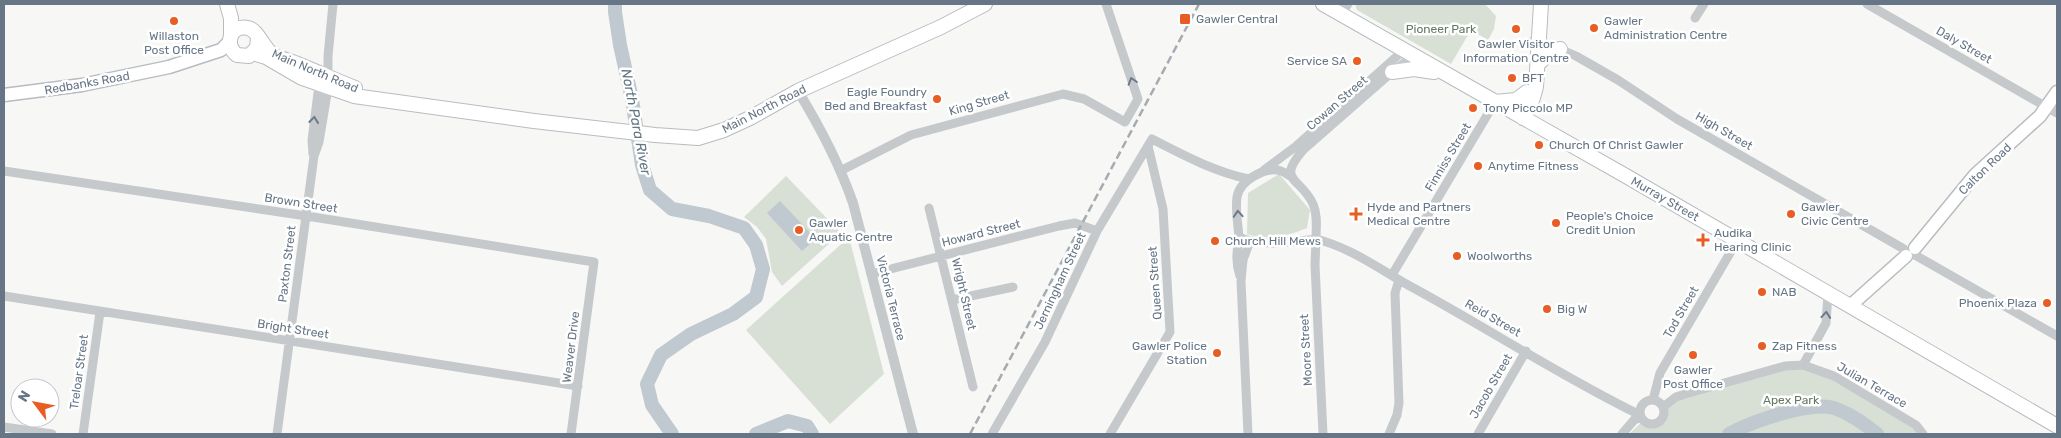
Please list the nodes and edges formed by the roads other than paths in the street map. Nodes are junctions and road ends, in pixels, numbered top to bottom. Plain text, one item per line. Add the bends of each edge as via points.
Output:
1 (227, 4) edge
2 (235, 4) edge
3 (333, 4) edge
4 (985, 4) edge
5 (1106, 4) edge
6 (1323, 4) edge
7 (1533, 4) edge
8 (1541, 4) edge
9 (1704, 4) edge
10 (1867, 4) edge
11 (1344, 9) edge
12 (1695, 18) dead end
13 (246, 28) junction
14 (230, 38) junction
15 (258, 38) junction
16 (1388, 41) junction
17 (1534, 43) junction
18 (1560, 49) junction
19 (1409, 53) junction
20 (253, 54) junction
21 (239, 56) junction
22 (1538, 64) junction
23 (1392, 66) junction
24 (169, 67) junction
25 (1445, 74) junction
26 (323, 81) junction
27 (1532, 90) junction
28 (798, 91) junction
29 (2057, 92) edge
30 (4, 95) edge
31 (1495, 102) junction
32 (2052, 110) edge
33 (1521, 116) junction
34 (1541, 128) junction
35 (1150, 142) junction
36 (842, 170) junction
37 (4, 171) edge
38 (1262, 172) junction
39 (1292, 177) junction
40 (1249, 179) junction
41 (929, 208) dead end
42 (306, 216) junction
43 (1316, 224) junction
44 (1097, 230) junction
45 (1239, 237) junction
46 (1316, 240) junction
47 (1250, 241) junction
48 (1737, 241) junction
49 (1296, 242) junction
50 (1332, 244) junction
51 (1910, 252) junction
52 (942, 256) junction
53 (594, 262) joint
54 (1315, 265) junction
55 (872, 274) junction
56 (1396, 278) junction
57 (1241, 281) junction
58 (1013, 287) dead end
59 (1828, 294) junction
60 (4, 296) edge
61 (952, 300) junction
62 (1850, 306) junction
63 (100, 312) junction
64 (2057, 336) edge
65 (290, 341) junction
66 (1526, 351) junction
67 (1803, 365) junction
68 (578, 386) junction
69 (973, 387) dead end
70 (1653, 400) junction
71 (1663, 407) junction
72 (1642, 418) junction
73 (2057, 426) edge
74 (4, 427) edge
75 (52, 434) edge
76 (83, 434) edge
77 (277, 434) edge
78 (571, 434) edge
79 (913, 434) edge
80 (992, 434) edge
81 (1110, 434) edge
82 (1248, 434) edge
83 (1322, 434) edge
84 (1389, 434) edge
85 (1478, 434) edge
86 (1622, 434) edge
87 (1629, 434) edge
88 (1923, 434) edge

1 - 14 main road via 231,18
2 - 13 main road
3 - 26 street, Paxton Street
4 - 28 main road, Main North Road
36 -> 5 street, King Street via 911,135 1064,94 1084,98 1125,122 1138,99
6 - 11 main road, Murray Street
7 - 17 main road
8 - 17 main road
9 - 12 street
10 - 32 street, Daly Street
11 - 16 main road, Murray Street
13 - 14 main road via 238,29
13 - 15 main road via 254,31
14 - 21 main road via 231,49
14 - 24 main road, Redbanks Road via 222,50
15 - 20 main road
15 - 26 main road, Main North Road via 278,58
16 - 19 main road, Murray Street
16 - 23 street via 1393,49
17 - 18 street, High Street
17 - 22 main road
17 - 27 main road
18 - 22 main road via 1551,51
18 - 51 street, High Street
19 - 23 street, Cowan Street
19 - 25 main road, Murray Street
20 - 21 main road
20 - 26 main road, Main North Road via 266,57 284,69
21 - 24 main road, Redbanks Road via 188,67
22 - 27 main road
23 - 25 main road
23 - 38 street, Cowan Street
23 - 39 street, Cowan Street via 1292,162
24 - 30 main road, Redbanks Road via 82,86
25 - 31 main road, Murray Street
26 - 28 main road, Main North Road via 354,96 655,136 698,138 750,118
26 - 42 street, Paxton Street via 319,142 314,156
27 - 31 main road via 1516,100
27 - 33 main road
27 - 34 main road
28 - 36 street, Victoria Terrace
29 - 32 main road, Calton Road
31 - 33 main road, Murray Street
31 - 56 street, Finniss Street
32 - 51 main road, Calton Road via 1975,174
33 - 34 main road, Murray Street
34 - 48 main road, Murray Street
35 - 40 street
35 - 44 street, Jerningham Street
35 - 81 street, Queen Street via 1163,209 1170,332
36 - 55 street, Victoria Terrace
37 - 42 street, Brown Street
38 - 39 street via 1278,170
38 - 40 street
39 - 43 street via 1312,201
45 -> 40 street via 1237,196
41 - 52 street, Wright Street
42 - 53 street, Brown Street
42 - 65 street, Paxton Street
43 - 46 street
43 - 50 street, Reid Street
44 - 52 street, Howard Street via 1081,224 1060,226
44 - 80 street, Jerningham Street via 1045,342
45 - 47 street
45 - 57 street via 1236,264
46 - 49 street
46 - 50 street, Reid Street
46 - 54 street, Moore Street
47 - 49 street
47 - 57 street via 1243,260
48 - 59 main road, Murray Street
48 - 70 street, Tod Street via 1660,373
49 - 54 street, Moore Street via 1308,245
50 - 56 street, Reid Street
51 - 62 main road, Calton Road
51 - 64 street, High Street
52 - 55 street, Howard Street
52 - 61 street, Wright Street
53 - 68 street, Weaver Drive
54 - 83 street, Moore Street
55 - 79 street, Victoria Terrace
56 - 66 street, Reid Street
56 - 84 street, Finniss Street via 1399,403
57 - 82 street
58 - 61 street
59 - 62 main road, Murray Street
67 -> 59 street via 1826,323
60 - 63 street, Bright Street
61 - 69 street, Wright Street
62 - 73 main road, Murray Street
63 - 65 street, Bright Street
63 - 76 street, Treloar Street
65 - 68 street, Bright Street
65 - 77 street, Paxton Street
66 - 72 street, Reid Street
66 - 85 street, Jacob Street
67 - 71 street via 1785,366 1685,394
67 - 88 street, Julian Terrace via 1834,376 1916,425
68 - 78 street, Weaver Drive
70 - 71 street
70 - 72 street via 1642,406
71 - 72 street via 1664,414 1659,422 1652,424
72 - 86 street via 1634,420
72 - 87 street
74 - 75 street

